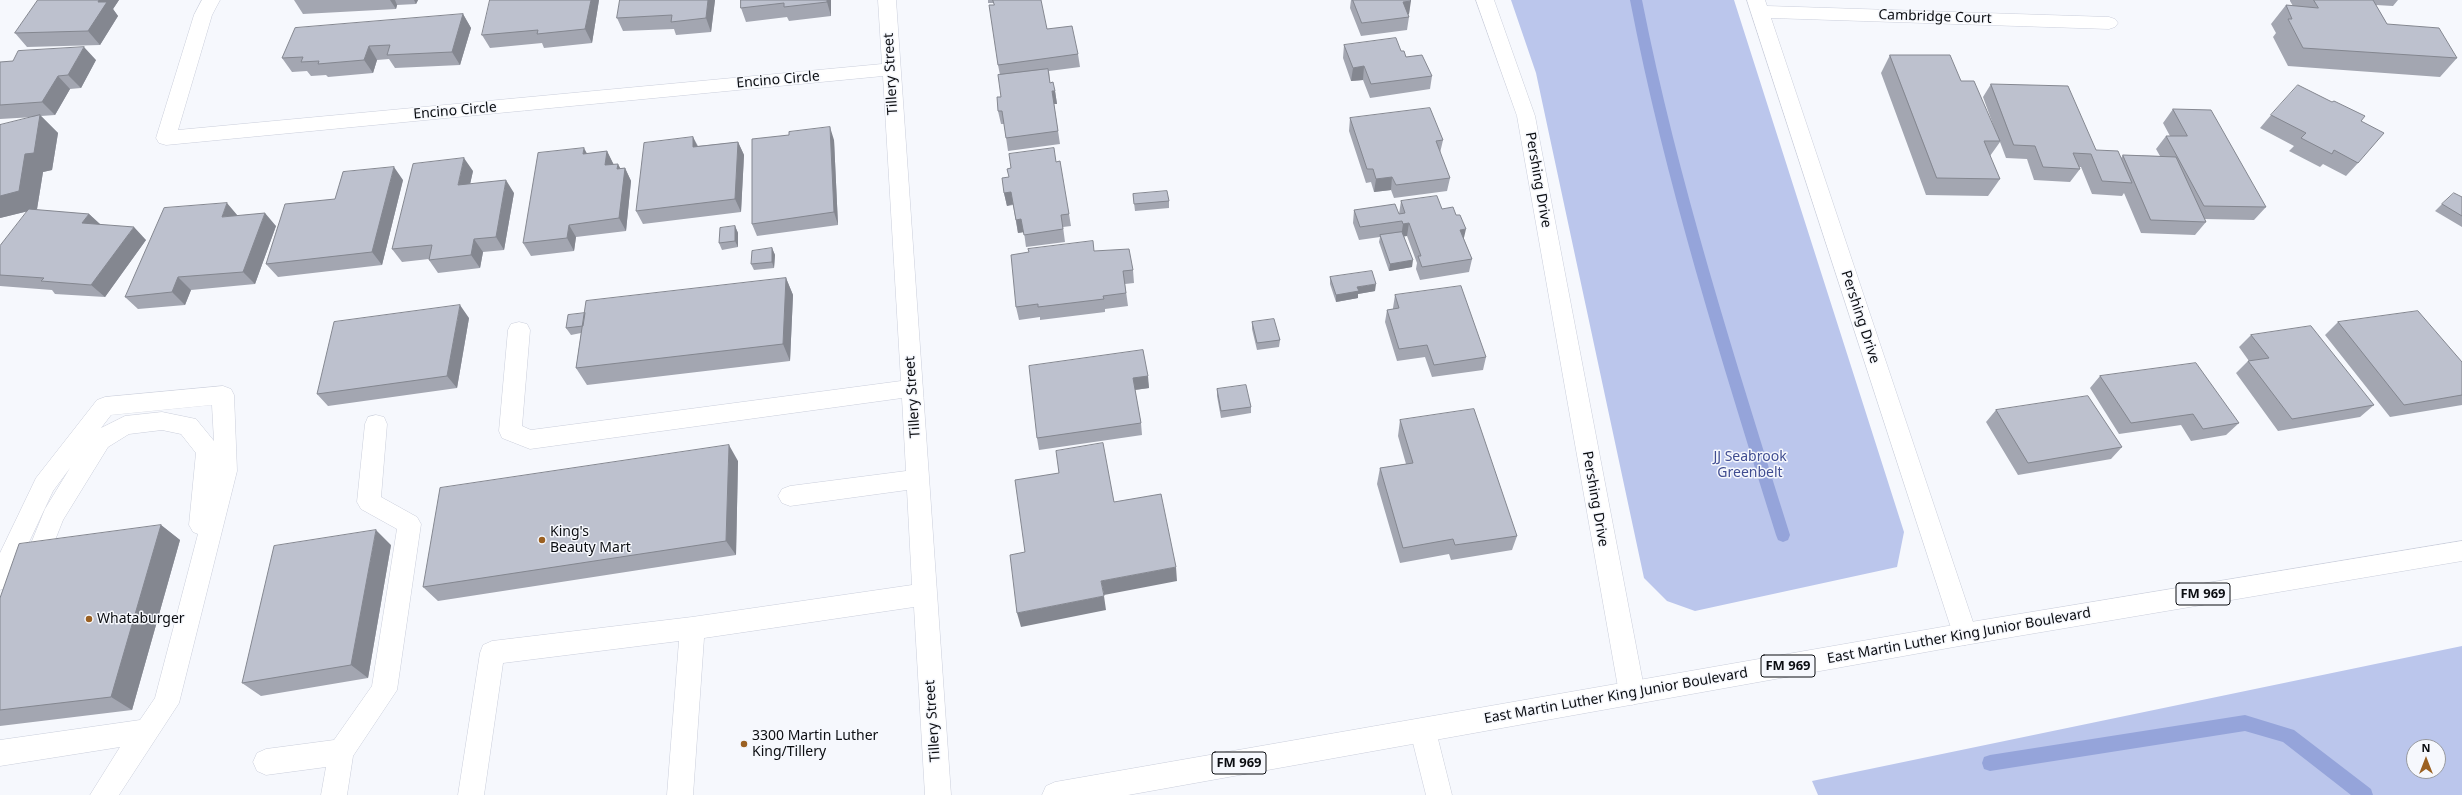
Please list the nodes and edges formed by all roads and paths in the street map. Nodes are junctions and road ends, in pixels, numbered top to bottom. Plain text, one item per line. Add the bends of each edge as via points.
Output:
1 (211, 0) edge
2 (887, 0) edge
3 (1485, 0) edge
4 (1758, 6) edge
5 (2109, 23) dead end
6 (890, 69) junction
7 (520, 330) dead end
8 (913, 388) junction
9 (376, 424) dead end
10 (918, 479) junction
11 (790, 496) dead end
12 (2462, 551) edge
13 (0, 579) edge
14 (24, 590) edge
15 (195, 592) junction
16 (925, 594) junction
17 (692, 628) junction
18 (1965, 634) junction
19 (1632, 693) junction
20 (1423, 730) junction
21 (146, 731) junction
22 (341, 752) junction
23 (0, 753) edge
24 (266, 762) dead end
25 (103, 795) edge
26 (334, 795) edge
27 (471, 795) edge
28 (680, 795) edge
29 (938, 795) edge
30 (1055, 795) edge
31 (1439, 795) edge

1 - 6 street, Encino Circle via 203,15 166,138
2 - 6 street, Tillery Street
3 - 19 street, Pershing Drive via 1526,116
4 - 5 street, Cambridge Court
4 - 18 street, Pershing Drive
6 - 8 street, Tillery Street
7 - 8 street via 510,431 530,440
8 - 10 street, Tillery Street
9 - 22 street via 369,502 409,524 384,690
10 - 11 street
10 - 16 street, Tillery Street
12 - 18 street, East Martin Luther King Junior Boulevard / FM 969
13 - 15 street via 44,485 105,406 222,395 226,470
14 - 15 street via 54,516 100,440 125,425 162,421 188,426 208,451
15 - 21 street via 166,703
16 - 17 street
16 - 29 street, Tillery Street
17 - 27 street via 492,653
17 - 28 street
18 - 19 street, East Martin Luther King Junior Boulevard / FM 969
19 - 20 street, East Martin Luther King Junior Boulevard / FM 969
20 - 30 street, East Martin Luther King Junior Boulevard / FM 969
20 - 31 street
21 - 23 street
21 - 25 street
22 - 24 street
22 - 26 street

